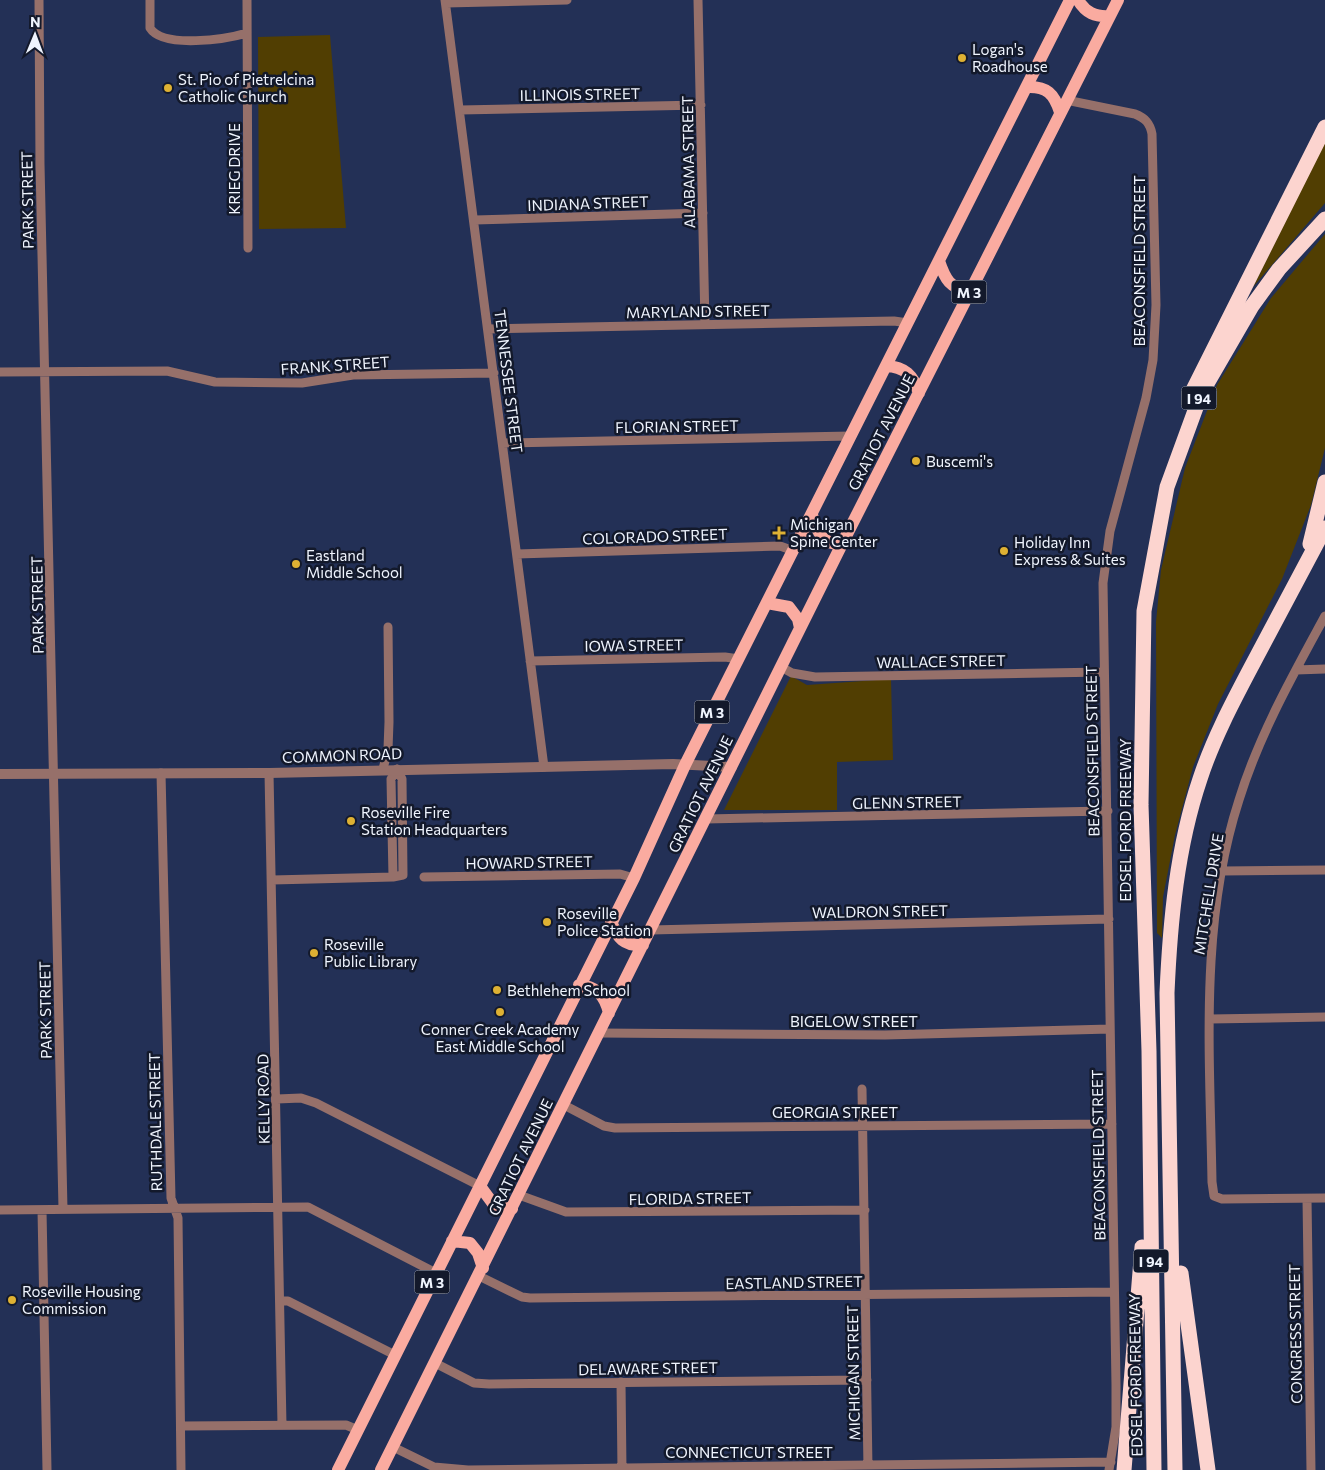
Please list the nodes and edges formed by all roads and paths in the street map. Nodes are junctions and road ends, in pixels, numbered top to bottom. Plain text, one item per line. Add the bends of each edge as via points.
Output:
1 (39, 0) edge
2 (150, 0) edge
3 (247, 0) edge
4 (567, 0) edge
5 (698, 0) edge
6 (1070, 0) edge
7 (1078, 0) edge
8 (1118, 0) edge
9 (445, 1) edge
10 (1110, 16) junction
11 (247, 33) junction
12 (1027, 87) junction
13 (1066, 100) junction
14 (701, 105) junction
15 (460, 110) junction
16 (1060, 112) junction
17 (1325, 127) edge
18 (703, 213) junction
19 (1325, 219) edge
20 (474, 220) junction
21 (248, 248) dead end
22 (939, 261) junction
23 (970, 291) junction
24 (908, 323) junction
25 (705, 324) junction
26 (488, 329) junction
27 (886, 366) junction
28 (0, 372) edge
29 (44, 372) junction
30 (494, 373) junction
31 (919, 393) junction
32 (851, 436) junction
33 (503, 443) junction
34 (1325, 482) edge
35 (812, 515) junction
36 (1325, 528) edge
37 (842, 544) junction
38 (794, 551) junction
39 (517, 554) junction
40 (1304, 567) junction
41 (767, 603) junction
42 (1144, 611) junction
43 (1325, 616) edge
44 (388, 627) dead end
45 (800, 628) junction
46 (739, 660) junction
47 (530, 661) junction
48 (781, 666) junction
49 (1325, 669) edge
50 (1296, 670) junction
51 (1104, 672) junction
52 (686, 765) junction
53 (544, 767) junction
54 (732, 767) junction
55 (383, 769) junction
56 (397, 769) junction
57 (269, 772) junction
58 (161, 773) junction
59 (0, 774) edge
60 (54, 774) junction
61 (1108, 811) junction
62 (706, 819) junction
63 (1325, 870) edge
64 (1222, 871) junction
65 (424, 877) dead end
66 (634, 878) junction
67 (272, 880) junction
68 (1109, 919) junction
69 (611, 921) junction
70 (651, 930) junction
71 (643, 945) junction
72 (579, 985) junction
73 (609, 1013) junction
74 (1325, 1017) edge
75 (1210, 1019) junction
76 (1110, 1029) junction
77 (599, 1033) junction
78 (1149, 1051) junction
79 (862, 1089) dead end
80 (277, 1099) junction
81 (564, 1105) junction
82 (1112, 1124) junction
83 (864, 1126) junction
84 (480, 1186) junction
85 (518, 1195) junction
86 (1172, 1198) junction
87 (1307, 1198) junction
88 (1325, 1198) edge
89 (279, 1207) junction
90 (174, 1208) junction
91 (512, 1209) junction
92 (0, 1210) edge
93 (42, 1210) junction
94 (63, 1210) junction
95 (865, 1210) junction
96 (452, 1241) junction
97 (481, 1272) junction
98 (436, 1273) junction
99 (1114, 1292) junction
100 (866, 1295) junction
101 (280, 1301) junction
102 (395, 1355) junction
103 (435, 1363) junction
104 (867, 1380) junction
105 (621, 1382) junction
106 (282, 1425) junction
107 (181, 1426) junction
108 (358, 1430) junction
109 (393, 1447) junction
110 (345, 1455) junction
111 (868, 1467) edge
112 (1115, 1467) edge
113 (622, 1468) edge
114 (47, 1470) edge
115 (181, 1470) edge
116 (338, 1470) edge
117 (350, 1470) edge
118 (381, 1470) edge
119 (1154, 1470) edge
120 (1175, 1470) edge
121 (1208, 1470) edge
122 (1311, 1470) edge

1 - 29 street, PARK STREET
2 - 11 street via 150,28 163,37 210,40
3 - 11 street, KRIEG DRIVE
4 - 9 street
5 - 14 street, ALABAMA STREET
6 - 12 main road, GRATIOT AVENUE / M 3
7 - 10 main road via 1089,13
8 - 10 main road, GRATIOT AVENUE / M 3
9 - 15 street, TENNESSEE STREET
10 - 13 main road, GRATIOT AVENUE / M 3
11 - 21 street, KRIEG DRIVE
12 - 16 main road via 1040,87 1050,92
12 - 22 main road, GRATIOT AVENUE / M 3
13 - 16 main road, GRATIOT AVENUE / M 3
13 - 51 street, BEACONSFIELD STREET via 1135,114 1145,119 1152,134 1154,352 1146,398 1107,545 1103,583
14 - 15 street, ILLINOIS STREET
14 - 18 street, ALABAMA STREET
15 - 20 street, TENNESSEE STREET
16 - 23 main road, GRATIOT AVENUE / M 3
17 - 42 highway via 1209,353 1182,413 1149,524 1142,570
18 - 20 street, INDIANA STREET
18 - 25 street, ALABAMA STREET
19 - 42 highway, EDSEL FORD FREEWAY / I 94 via 1279,269 1252,306 1201,394 1167,487
20 - 26 street, TENNESSEE STREET
22 - 23 main road via 949,284
22 - 24 main road, GRATIOT AVENUE / M 3
23 - 31 main road, GRATIOT AVENUE / M 3
24 - 25 street, MARYLAND STREET
24 - 27 main road, GRATIOT AVENUE / M 3
25 - 26 street, MARYLAND STREET
26 - 30 street, TENNESSEE STREET
27 - 31 main road via 907,371
27 - 32 main road, GRATIOT AVENUE / M 3
28 - 29 street, FRANK STREET
29 - 30 street, FRANK STREET via 167,371 214,382 302,383 353,375
29 - 60 street, PARK STREET
30 - 33 street, TENNESSEE STREET
31 - 37 main road, GRATIOT AVENUE / M 3
32 - 33 street, FLORIAN STREET
32 - 35 main road, GRATIOT AVENUE / M 3
33 - 39 street, TENNESSEE STREET
34 - 40 highway
35 - 37 main road via 822,539
35 - 38 main road, GRATIOT AVENUE / M 3
36 - 40 highway, I 94
37 - 45 main road, GRATIOT AVENUE / M 3
38 - 39 street, COLORADO STREET via 780,546
38 - 41 main road, GRATIOT AVENUE / M 3
39 - 47 street, TENNESSEE STREET
40 - 86 highway, I 94 via 1225,717 1200,779 1188,825 1172,918 1168,984
41 - 45 main road via 789,607
41 - 46 main road, GRATIOT AVENUE / M 3
42 - 78 highway, EDSEL FORD FREEWAY / I 94 via 1141,805
43 - 50 street, MITCHELL DRIVE
44 - 55 street via 389,722
45 - 48 main road, GRATIOT AVENUE / M 3
46 - 47 street, IOWA STREET via 725,657
46 - 52 main road, GRATIOT AVENUE / M 3
47 - 53 street, TENNESSEE STREET
48 - 51 street, WALLACE STREET via 792,673 815,677
48 - 54 main road, GRATIOT AVENUE / M 3
49 - 50 street
50 - 64 street, MITCHELL DRIVE via 1250,768 1238,801
51 - 61 street, BEACONSFIELD STREET
52 - 53 street, COMMON ROAD
52 - 54 street, COMMON ROAD
52 - 66 main road, GRATIOT AVENUE / M 3
53 - 56 street, COMMON ROAD
54 - 62 main road, GRATIOT AVENUE / M 3
55 - 56 street, COMMON ROAD
55 - 57 street, COMMON ROAD
56 - 67 street via 391,779 393,877
57 - 58 street, COMMON ROAD
57 - 67 street, KELLY ROAD
58 - 60 street, COMMON ROAD
58 - 90 street, RUTHDALE STREET via 171,1198
59 - 60 street, COMMON ROAD
60 - 94 street, PARK STREET
61 - 62 street, GLENN STREET
61 - 68 street, BEACONSFIELD STREET
62 - 70 main road, GRATIOT AVENUE / M 3
63 - 64 street
64 - 75 street, MITCHELL DRIVE via 1212,944
65 - 66 street, HOWARD STREET via 620,874
66 - 69 main road, GRATIOT AVENUE / M 3
67 - 80 street, KELLY ROAD
68 - 70 street, WALDRON STREET
68 - 76 street, BEACONSFIELD STREET
69 - 71 main road via 623,942
69 - 72 main road, GRATIOT AVENUE / M 3
70 - 71 main road, GRATIOT AVENUE / M 3
71 - 73 main road, GRATIOT AVENUE / M 3
72 - 73 main road via 598,991
72 - 84 main road, GRATIOT AVENUE / M 3
73 - 77 main road, GRATIOT AVENUE / M 3
74 - 75 street
75 - 87 street, MITCHELL DRIVE via 1214,1196 1222,1199
76 - 77 street, BIGELOW STREET via 885,1035
76 - 82 street, BEACONSFIELD STREET
77 - 81 main road, GRATIOT AVENUE / M 3
78 - 112 highway via 1142,1125 1142,1251
78 - 119 highway, EDSEL FORD FREEWAY / I 94
79 - 83 street, MICHIGAN STREET
80 - 84 street via 301,1098 316,1103
80 - 89 street, KELLY ROAD
81 - 83 street, GEORGIA STREET via 604,1126 615,1128
81 - 85 main road, GRATIOT AVENUE / M 3
82 - 83 street, GEORGIA STREET
82 - 99 street, BEACONSFIELD STREET
83 - 95 street, MICHIGAN STREET
84 - 91 main road via 494,1205
84 - 96 main road, GRATIOT AVENUE / M 3
85 - 91 main road, GRATIOT AVENUE / M 3
85 - 95 street, FLORIDA STREET via 566,1212
86 - 120 highway, I 94
86 - 121 highway
87 - 88 street
87 - 122 street, CONGRESS STREET
89 - 90 street
89 - 98 street via 308,1207
89 - 101 street, KELLY ROAD
90 - 94 street
90 - 107 street, RUTHDALE STREET via 178,1218
91 - 97 main road, GRATIOT AVENUE / M 3
92 - 93 street
93 - 94 street
93 - 114 street
95 - 100 street, MICHIGAN STREET
96 - 97 main road via 470,1243 478,1253
96 - 98 main road, GRATIOT AVENUE / M 3
97 - 100 street, EASTLAND STREET via 522,1297 530,1298
97 - 103 main road, GRATIOT AVENUE / M 3
98 - 102 main road, GRATIOT AVENUE / M 3
99 - 100 street, EASTLAND STREET
99 - 112 street, BEACONSFIELD STREET
100 - 104 street, MICHIGAN STREET
101 - 102 street via 288,1301
101 - 106 street, KELLY ROAD
102 - 108 main road, GRATIOT AVENUE / M 3
103 - 105 street, DELAWARE STREET via 466,1380 483,1384
103 - 109 main road, GRATIOT AVENUE / M 3
104 - 105 street, DELAWARE STREET
104 - 111 street, MICHIGAN STREET
105 - 113 street
106 - 107 street
106 - 108 street via 346,1425
107 - 115 street, RUTHDALE STREET
108 - 110 main road, GRATIOT AVENUE / M 3
109 - 113 street, CONNECTICUT STREET via 419,1462 444,1469
109 - 118 main road, GRATIOT AVENUE / M 3
110 - 116 main road, GRATIOT AVENUE / M 3
110 - 117 main road
111 - 112 street, CONNECTICUT STREET
111 - 113 street, CONNECTICUT STREET

